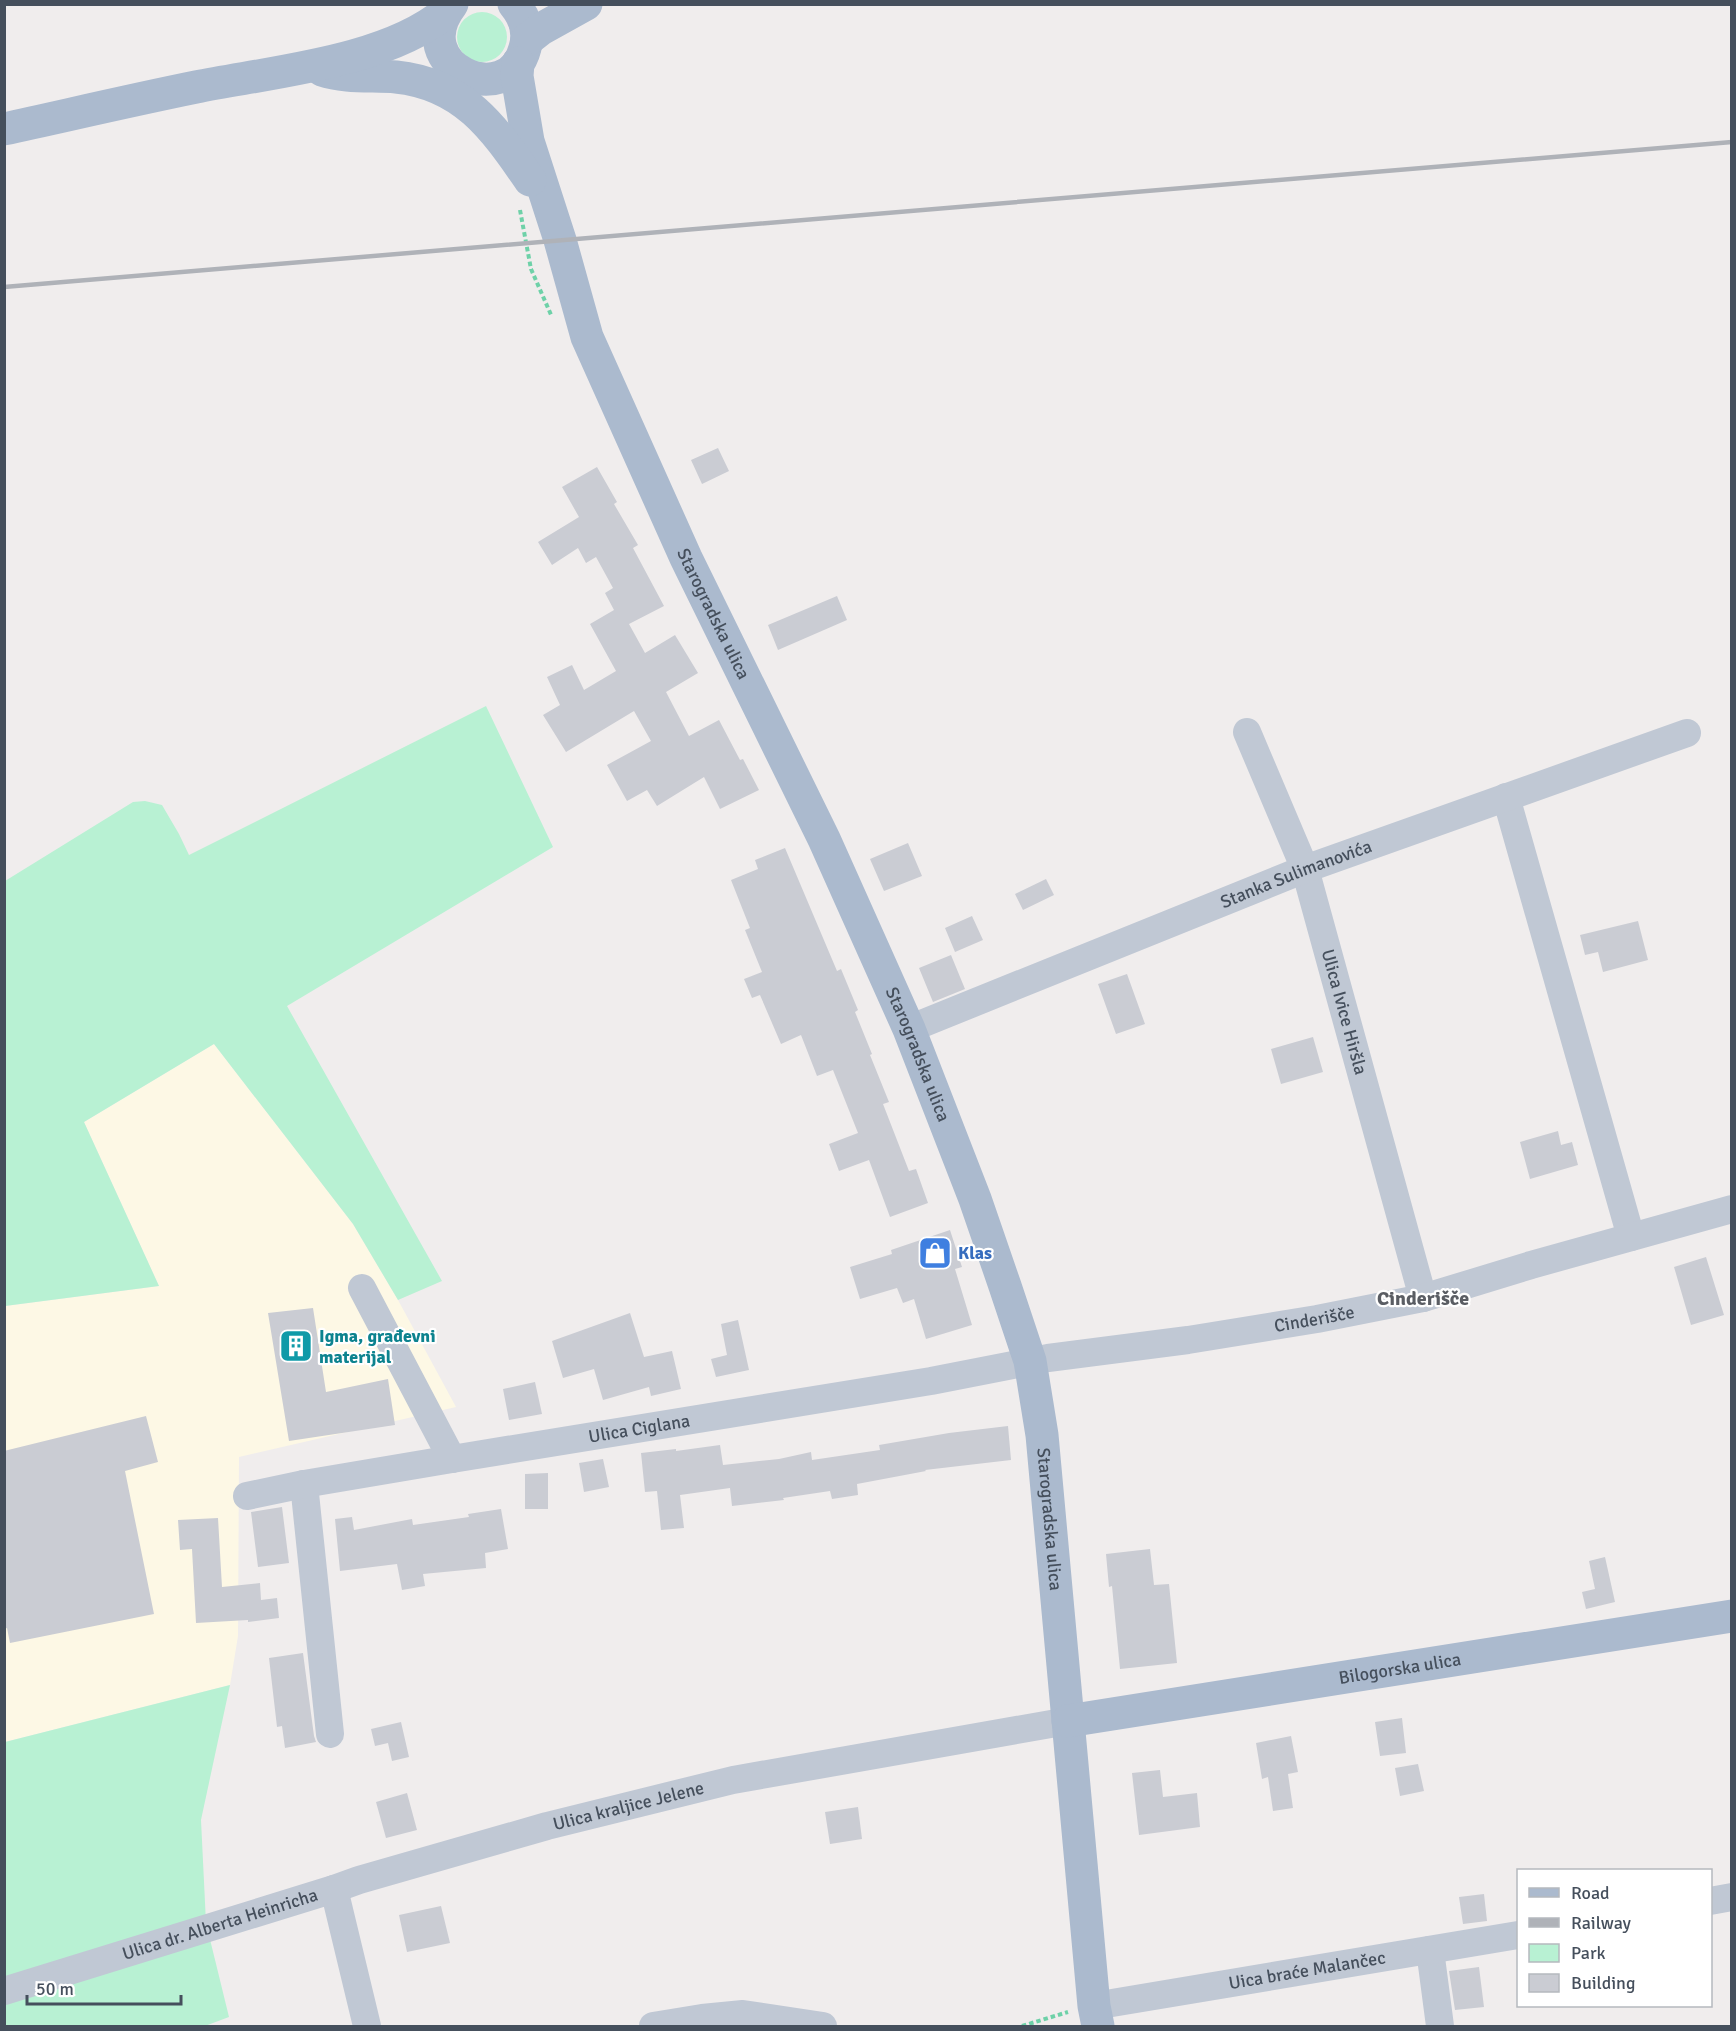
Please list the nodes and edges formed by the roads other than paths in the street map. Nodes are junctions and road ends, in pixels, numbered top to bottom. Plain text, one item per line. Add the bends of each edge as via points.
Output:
1 (514, 4) edge
2 (523, 4) edge
3 (565, 4) edge
4 (586, 4) edge
5 (449, 8) edge
6 (523, 52) junction
7 (352, 57) junction
8 (450, 64) junction
9 (309, 65) junction
10 (479, 80) junction
11 (4, 129) edge
12 (528, 141) junction
13 (533, 203) junction
14 (1248, 732) dead end
15 (1687, 733) dead end
16 (1506, 797) junction
17 (1305, 869) junction
18 (909, 1029) junction
19 (1731, 1209) edge
20 (1631, 1237) junction
21 (362, 1288) dead end
22 (1423, 1298) junction
23 (1030, 1361) junction
24 (452, 1459) junction
25 (304, 1484) junction
26 (247, 1496) dead end
27 (1731, 1617) edge
28 (1068, 1721) junction
29 (330, 1734) dead end
30 (334, 1889) junction
31 (1731, 1897) edge
32 (1712, 1900) edge
33 (1517, 1935) edge
34 (1430, 1950) junction
35 (4, 1991) edge
36 (1089, 2014) edge
37 (367, 2026) edge
38 (653, 2026) edge
39 (823, 2026) edge
40 (1440, 2026) edge

1 - 6 main road, Starogradska ulica via 527,26
2 - 3 main road
4 - 6 main road via 549,24
5 - 7 main road via 422,31
5 - 8 main road via 440,39
6 - 10 main road via 507,73
6 - 12 main road, Starogradska ulica via 517,76
7 - 8 main road via 433,59
7 - 9 main road
8 - 10 main road, Starogradska ulica
9 - 11 main road
9 - 13 main road via 337,75 404,78 437,86 457,96 494,130
10 - 12 main road, Starogradska ulica via 501,97
12 - 13 main road, Starogradska ulica
13 - 18 main road, Starogradska ulica via 560,240 587,337 621,416 824,839
14 - 17 street, Ulica Ivice Hiršla
15 - 16 street, Stanka Sulimanovića
16 - 17 street, Stanka Sulimanovića
16 - 20 street
17 - 18 street, Stanka Sulimanovića
17 - 22 street, Ulica Ivice Hiršla
18 - 23 main road, Starogradska ulica via 975,1199
19 - 20 street, Cinderišče
20 - 22 street, Cinderišče
21 - 24 street
22 - 23 street, Cinderišče via 1305,1321
23 - 24 street, Ulica Ciglana via 931,1381
23 - 28 main road, Starogradska ulica via 1042,1435
24 - 25 street, Ulica Ciglana
25 - 26 street, Ulica Ciglana
25 - 29 street
27 - 28 main road, Bilogorska ulica
28 - 30 street, Ulica kraljice Jelene via 733,1780 547,1826
28 - 36 main road, Starogradska ulica
30 - 35 street, Ulica dr. Alberta Heinricha
30 - 37 street
31 - 32 street
33 - 34 street, Uica braće Malančec
34 - 36 street, Uica braće Malančec
34 - 40 street
38 - 39 street via 743,2014

